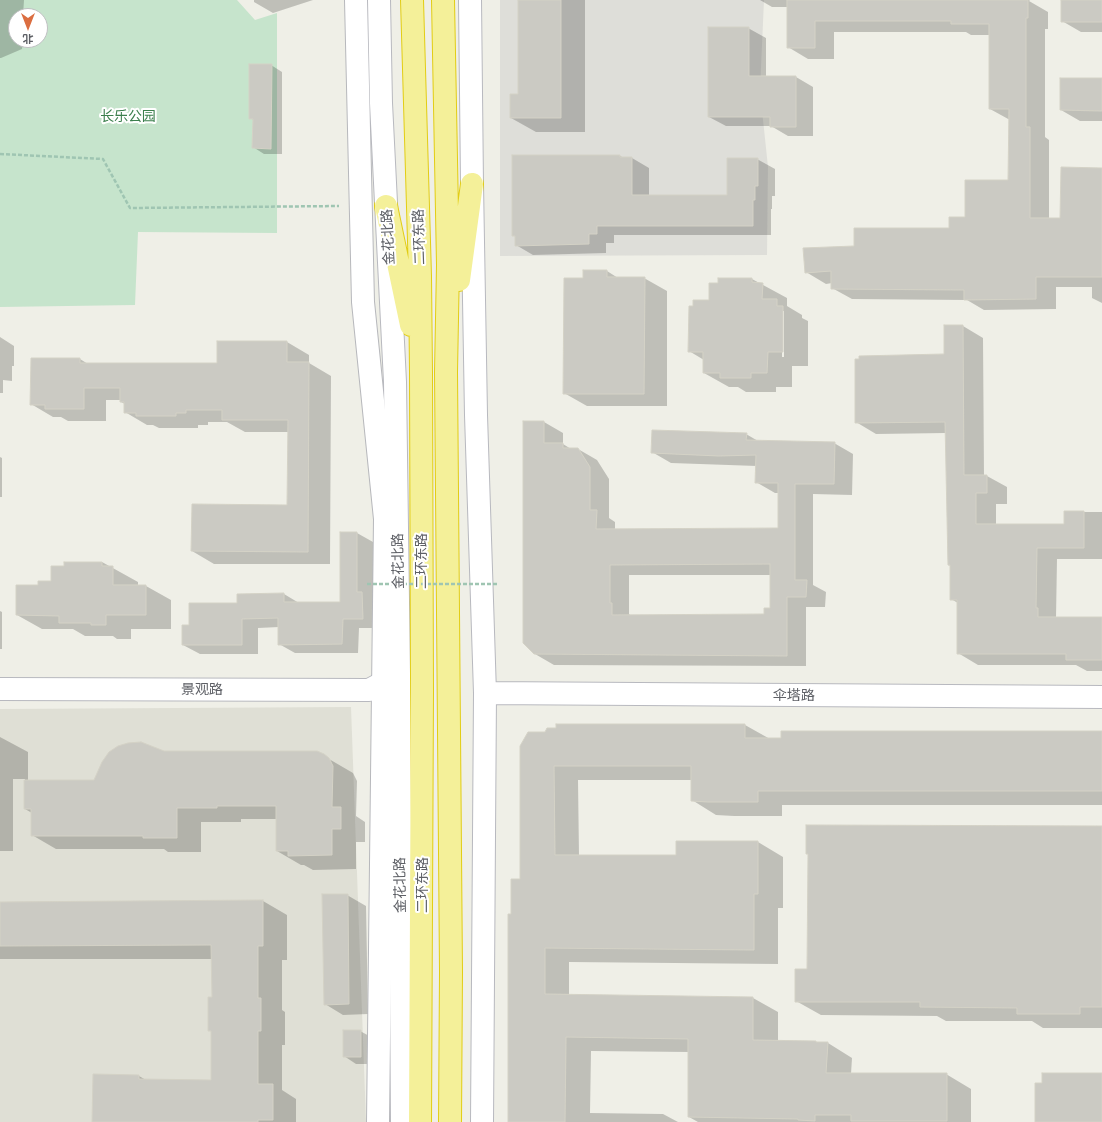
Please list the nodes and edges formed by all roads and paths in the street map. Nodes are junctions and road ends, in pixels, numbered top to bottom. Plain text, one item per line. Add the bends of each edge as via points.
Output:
1 (356, 0) edge
2 (378, 0) edge
3 (412, 0) edge
4 (443, 0) edge
5 (470, 0) edge
6 (0, 154) edge
7 (472, 184) junction
8 (360, 206) junction
9 (386, 206) junction
10 (421, 372) junction
11 (446, 372) junction
12 (367, 584) dead end
13 (496, 584) dead end
14 (391, 678) junction
15 (0, 689) edge
16 (485, 693) junction
17 (1102, 697) edge
18 (378, 1122) edge
19 (402, 1122) edge
20 (420, 1122) edge
21 (450, 1122) edge
22 (482, 1122) edge

1 - 8 main road
2 - 9 main road, 金花北路
3 - 10 highway, 二环东路
4 - 11 highway, 二环东路 via 448,265
5 - 7 main road
6 - 8 path via 103,159 130,208
7 - 11 highway
7 - 16 main road
8 - 14 main road via 363,302 385,519
9 - 10 highway
9 - 14 main road, 金花北路 via 395,382
10 - 20 highway, 二环东路
11 - 21 highway, 二环东路
12 - 13 path, bridge
14 - 15 main road, 景观路 via 369,690
14 - 18 main road
14 - 19 main road, 金花北路
16 - 17 main road, 伞塔路
16 - 22 main road

